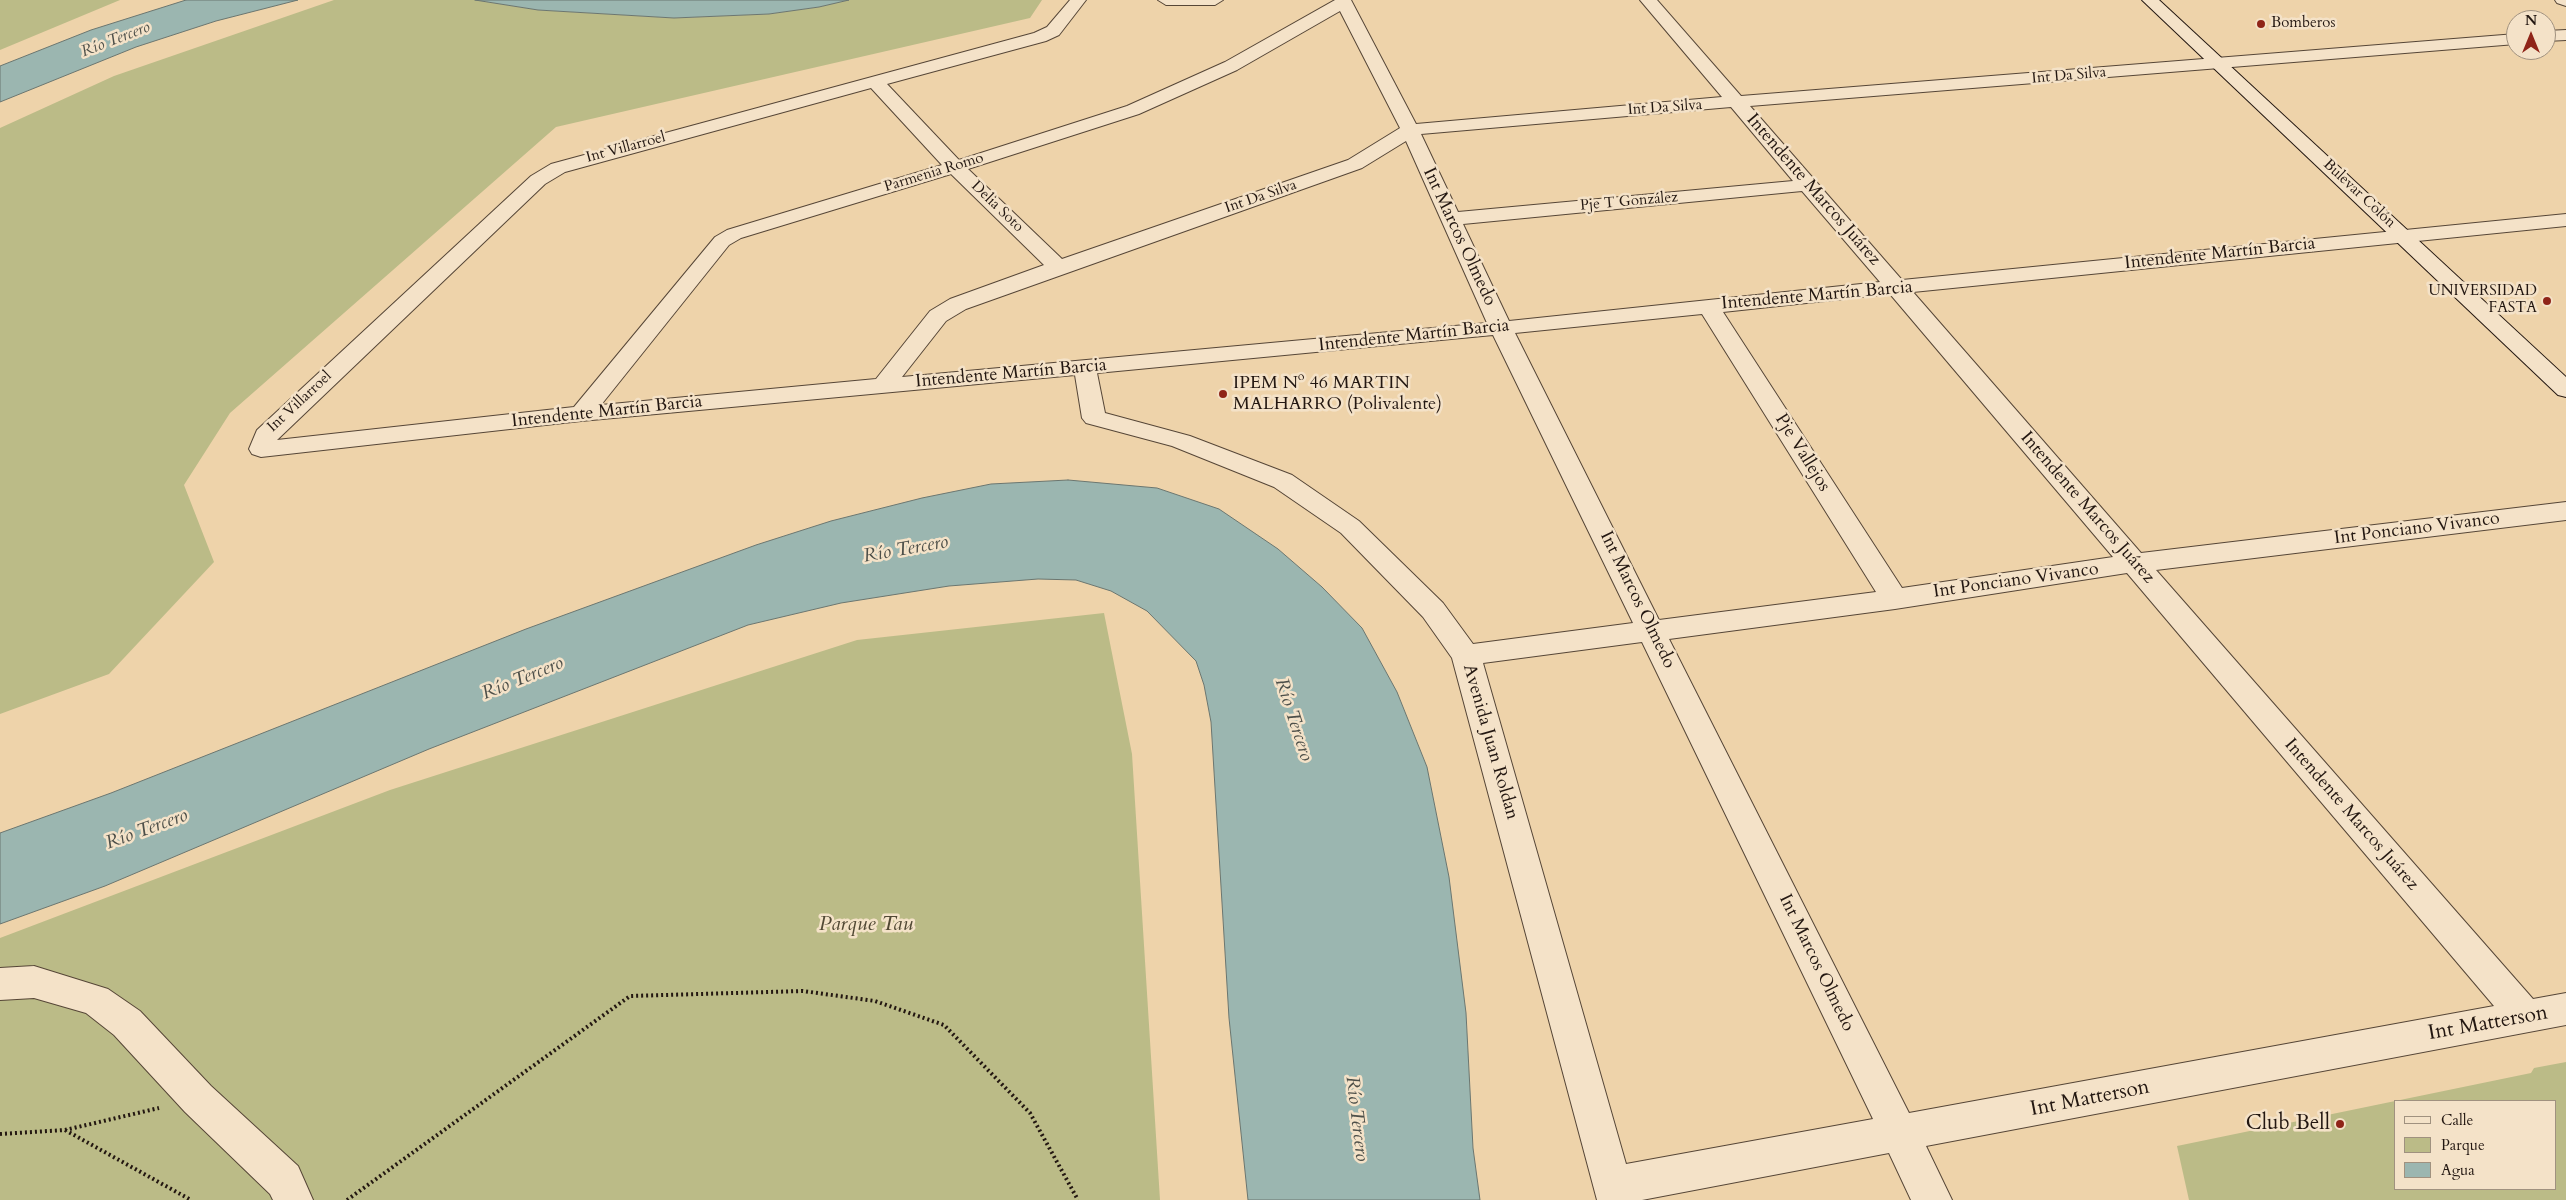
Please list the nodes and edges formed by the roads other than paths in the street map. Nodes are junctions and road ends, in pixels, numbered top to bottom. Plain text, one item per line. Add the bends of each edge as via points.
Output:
1 (1078, 0) edge
2 (1177, 0) edge
3 (1215, 0) edge
4 (1648, 0) edge
5 (2150, 0) edge
6 (1343, 1) edge
7 (2506, 40) edge
8 (2219, 64) junction
9 (874, 81) junction
10 (1736, 102) junction
11 (1410, 130) junction
12 (955, 167) junction
13 (1809, 185) junction
14 (1450, 219) junction
15 (2566, 220) edge
16 (2402, 235) junction
17 (1058, 267) junction
18 (1898, 288) junction
19 (1708, 306) junction
20 (1501, 328) junction
21 (1085, 368) junction
22 (883, 386) junction
23 (2566, 390) edge
24 (580, 414) junction
25 (261, 449) joint
26 (2566, 510) edge
27 (2134, 563) junction
28 (1895, 599) junction
29 (1652, 631) junction
30 (1466, 655) junction
31 (0, 984) edge
32 (2566, 1009) edge
33 (2525, 1016) junction
34 (1901, 1134) junction
35 (1615, 1193) edge
36 (292, 1200) edge
37 (1932, 1200) edge

1 - 9 street, Int Villarroel via 1053,30 1040,37
2 - 3 street
4 - 10 street, Intendente Marcos Juárez
5 - 8 street, Bulevar Colón
6 - 11 street, Int Marcos Olmedo
6 - 12 street, Parmenia Romo via 1231,66 1133,110
7 - 8 street, Int Da Silva
8 - 10 street, Int Da Silva
8 - 16 street, Bulevar Colón
9 - 12 street, Delia Soto
9 - 25 street, Int Villarroel via 581,160 538,180 266,435
10 - 11 street, Int Da Silva
10 - 13 street, Intendente Marcos Juárez
11 - 14 street, Int Marcos Olmedo
11 - 17 street, Int Da Silva via 1354,164
12 - 17 street, Delia Soto
12 - 24 street, Parmenia Romo via 751,227 722,241
13 - 14 street, Pje T González
13 - 18 street, Intendente Marcos Juárez
14 - 20 street, Int Marcos Olmedo
15 - 16 street, Intendente Martín Barcia
16 - 18 street, Intendente Martín Barcia
16 - 23 street, Bulevar Colón
17 - 22 street, Int Da Silva via 958,304 938,316
18 - 19 street, Intendente Martín Barcia
18 - 27 street, Intendente Marcos Juárez
19 - 20 street, Intendente Martín Barcia
19 - 28 street, Pje Vallejos
20 - 21 street, Intendente Martín Barcia
20 - 29 street, Int Marcos Olmedo
21 - 22 street, Intendente Martín Barcia
21 - 30 street, Avenida Juan Roldan via 1094,418 1181,441 1283,481 1350,527 1434,610
22 - 24 street, Intendente Martín Barcia
24 - 25 street, Intendente Martín Barcia
26 - 27 street, Int Ponciano Vivanco
27 - 28 street, Int Ponciano Vivanco
27 - 33 street, Intendente Marcos Juárez
28 - 29 street, Int Ponciano Vivanco
29 - 30 street, Int Ponciano Vivanco
29 - 34 street, Int Marcos Olmedo
30 - 35 street, Avenida Juan Roldan
31 - 36 street via 34,982 96,1000 127,1023 198,1099 284,1180
32 - 33 street, Int Matterson
33 - 34 street, Int Matterson
34 - 35 street, Int Matterson
34 - 37 street, Int Marcos Olmedo

